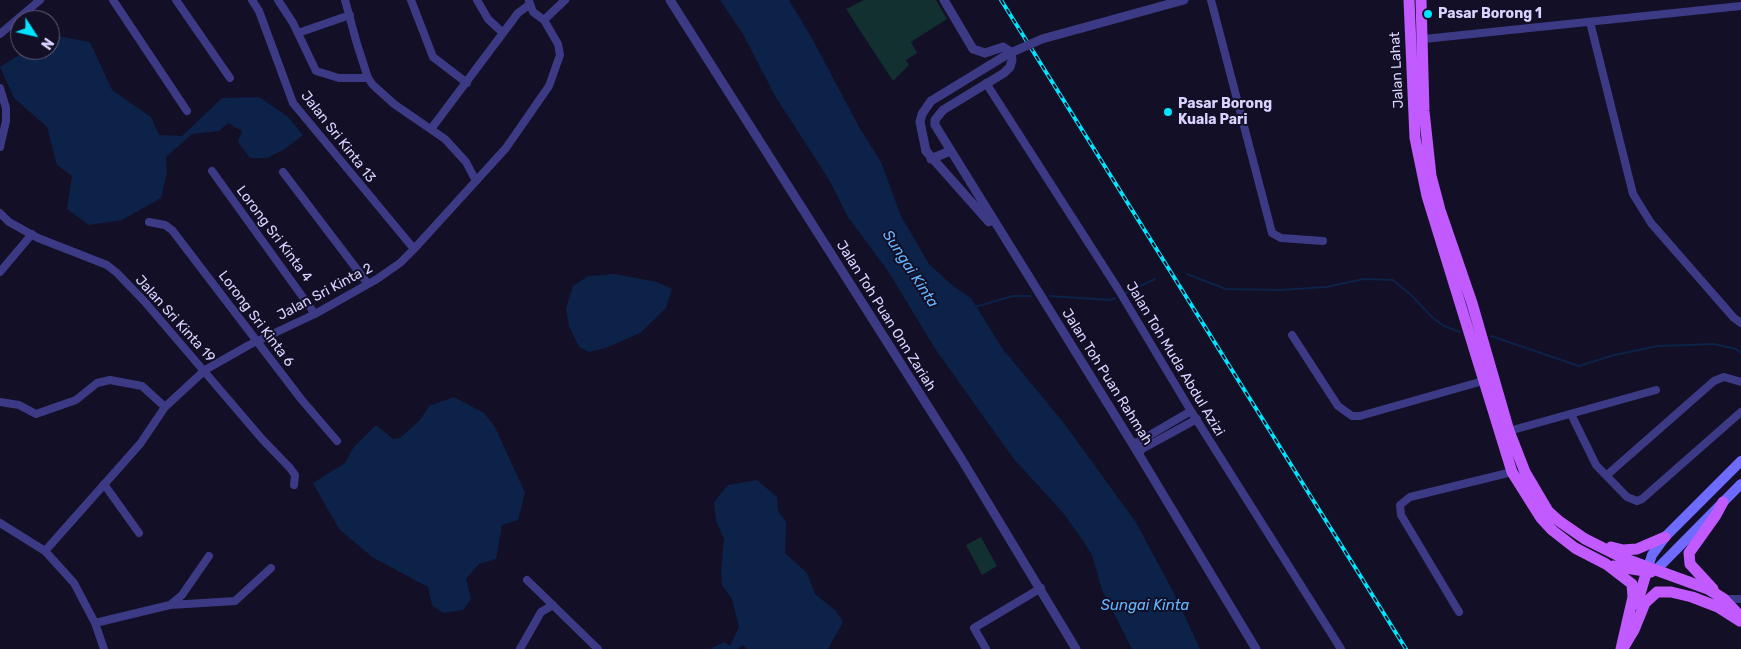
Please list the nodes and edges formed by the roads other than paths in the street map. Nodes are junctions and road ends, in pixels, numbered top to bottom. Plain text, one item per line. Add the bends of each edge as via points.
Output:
1 (40, 0) edge
2 (113, 0) edge
3 (176, 0) edge
4 (278, 0) edge
5 (345, 0) edge
6 (411, 0) edge
7 (477, 0) edge
8 (565, 0) edge
9 (670, 0) edge
10 (944, 0) edge
11 (1184, 0) edge
12 (1211, 0) edge
13 (1409, 0) edge
14 (1418, 0) edge
15 (1422, 0) edge
16 (254, 1) edge
17 (529, 2) edge
18 (1741, 6) edge
19 (350, 16) junction
20 (544, 20) junction
21 (1590, 22) junction
22 (298, 33) junction
23 (502, 33) junction
24 (0, 34) edge
25 (1424, 39) junction
26 (230, 78) dead end
27 (368, 78) junction
28 (467, 83) junction
29 (986, 83) junction
30 (0, 88) edge
31 (187, 111) dead end
32 (431, 129) junction
33 (0, 147) edge
34 (950, 151) junction
35 (928, 155) junction
36 (212, 171) dead end
37 (283, 172) dead end
38 (476, 182) junction
39 (0, 213) edge
40 (149, 222) dead end
41 (32, 234) junction
42 (1004, 239) junction
43 (1322, 242) dead end
44 (414, 249) junction
45 (0, 272) edge
46 (368, 284) junction
47 (315, 314) junction
48 (1741, 323) edge
49 (1292, 335) dead end
50 (258, 341) junction
51 (204, 370) junction
52 (1483, 381) junction
53 (1741, 382) edge
54 (1656, 390) dead end
55 (0, 402) edge
56 (165, 407) junction
57 (1191, 410) junction
58 (1741, 412) edge
59 (1572, 414) junction
60 (1197, 419) junction
61 (1183, 421) junction
62 (1509, 431) junction
63 (337, 441) dead end
64 (1132, 443) junction
65 (1139, 454) junction
66 (1741, 461) edge
67 (1512, 472) junction
68 (1607, 475) junction
69 (104, 484) junction
70 (294, 484) dead end
71 (1741, 484) edge
72 (1723, 502) junction
73 (1704, 521) junction
74 (0, 523) edge
75 (139, 532) dead end
76 (1665, 537) junction
77 (1585, 539) junction
78 (45, 551) junction
79 (209, 556) dead end
80 (1606, 564) junction
81 (272, 568) dead end
82 (1650, 570) junction
83 (527, 580) dead end
84 (1041, 588) junction
85 (1721, 596) junction
86 (1741, 599) edge
87 (170, 605) junction
88 (553, 605) junction
89 (1741, 609) edge
90 (1459, 612) dead end
91 (1741, 617) edge
92 (1741, 622) edge
93 (95, 623) junction
94 (593, 647) edge
95 (1623, 648) edge
96 (104, 649) edge
97 (520, 649) edge
98 (986, 649) edge
99 (1076, 649) edge
100 (1256, 649) edge
101 (1341, 649) edge

1 - 24 street
2 - 31 street
3 - 26 street
4 - 22 street
5 - 19 street
6 - 28 street via 433,57
7 - 23 street via 488,19
8 - 20 street
9 - 84 street, Jalan Toh Puan Onn Zariah
10 - 29 street via 973,49 985,53 1003,48 1010,52 1010,67
11 - 35 street, bridge via 1042,39 1008,54 940,94 922,114 920,131
12 - 43 street via 1271,230 1281,238
13 - 52 main road, Jalan Lahat via 1415,138 1427,196
14 - 25 main road via 1420,30
15 - 25 main road
16 - 44 street, Jalan Sri Kinta 13 via 293,103
17 - 20 street, Jalan Sri Kinta 2 via 536,16
17 - 23 street
18 - 21 street
19 - 22 street
19 - 27 street
20 - 38 street, Jalan Sri Kinta 2 via 558,44 557,68 537,106
21 - 25 street
21 - 48 street via 1632,194 1651,223
22 - 27 street via 316,71 338,78
23 - 28 street
25 - 62 main road via 1424,111 1431,176
27 - 32 street via 394,104
28 - 32 street
29 - 34 street, Jalan Toh Puan Rahmah via 943,110 935,120
29 - 57 street, Jalan Toh Muda Abdul Azizi
30 - 33 street via 6,108
32 - 38 street via 466,162
34 - 35 street
34 - 42 street, Jalan Toh Puan Rahmah
35 - 42 street
36 - 47 street, Lorong Sri Kinta 4
37 - 46 street
38 - 44 street, Jalan Sri Kinta 2
39 - 41 street, Jalan Sri Kinta 19 via 9,222
40 - 50 street, Lorong Sri Kinta 6 via 172,230
41 - 45 street
41 - 51 street, Jalan Sri Kinta 19 via 106,265 117,273
42 - 64 street, Jalan Toh Puan Rahmah
44 - 46 street, Jalan Sri Kinta 2
46 - 47 street, Jalan Sri Kinta 2
47 - 50 street, Jalan Sri Kinta 2
49 - 52 street via 1338,406 1352,416
50 - 51 street, Jalan Sri Kinta 2
50 - 63 street, Lorong Sri Kinta 6
51 - 56 street, Jalan Sri Kinta 2
51 - 70 street, Jalan Sri Kinta 19 via 290,468
52 - 67 main road, Jalan Lahat
53 - 68 street via 1724,377 1714,381
54 - 59 street
55 - 56 street via 19,405 36,414 76,400 97,383 110,380 135,383
56 - 69 street, Jalan Sri Kinta 2 via 140,444
57 - 60 street, Jalan Toh Muda Abdul Azizi
57 - 61 street
58 - 68 street via 1642,499 1631,500
59 - 62 street
59 - 68 street via 1596,465
60 - 61 street
60 - 101 street, Jalan Toh Muda Abdul Azizi
61 - 64 street
61 - 65 street
62 - 77 main road via 1535,491 1559,521
64 - 65 street, Jalan Toh Puan Rahmah
65 - 100 street, Jalan Toh Puan Rahmah
66 - 76 main road
67 - 80 main road, Jalan Lahat via 1552,530 1574,548
67 - 90 street via 1410,496 1400,505 1400,515
69 - 75 street
69 - 78 street, Jalan Sri Kinta 2
71 - 72 main road
72 - 73 main road
72 - 85 main road via 1692,547 1689,559 1695,570
73 - 76 main road via 1670,547 1666,545
73 - 82 main road
74 - 78 street
76 - 77 main road via 1629,550
76 - 82 main road via 1652,555
77 - 82 main road
78 - 93 street via 74,582
79 - 87 street via 182,595
80 - 82 main road
80 - 95 main road via 1629,580 1634,588
81 - 87 street via 235,601
82 - 85 main road via 1694,582
82 - 95 main road
83 - 88 street
84 - 98 street via 974,628
84 - 99 street, Jalan Toh Puan Onn Zariah
85 - 86 street
85 - 91 main road
87 - 93 street
88 - 94 street
88 - 97 street via 541,612
89 - 91 street
92 - 95 main road via 1718,607 1692,597 1657,592 1645,603
93 - 96 street

